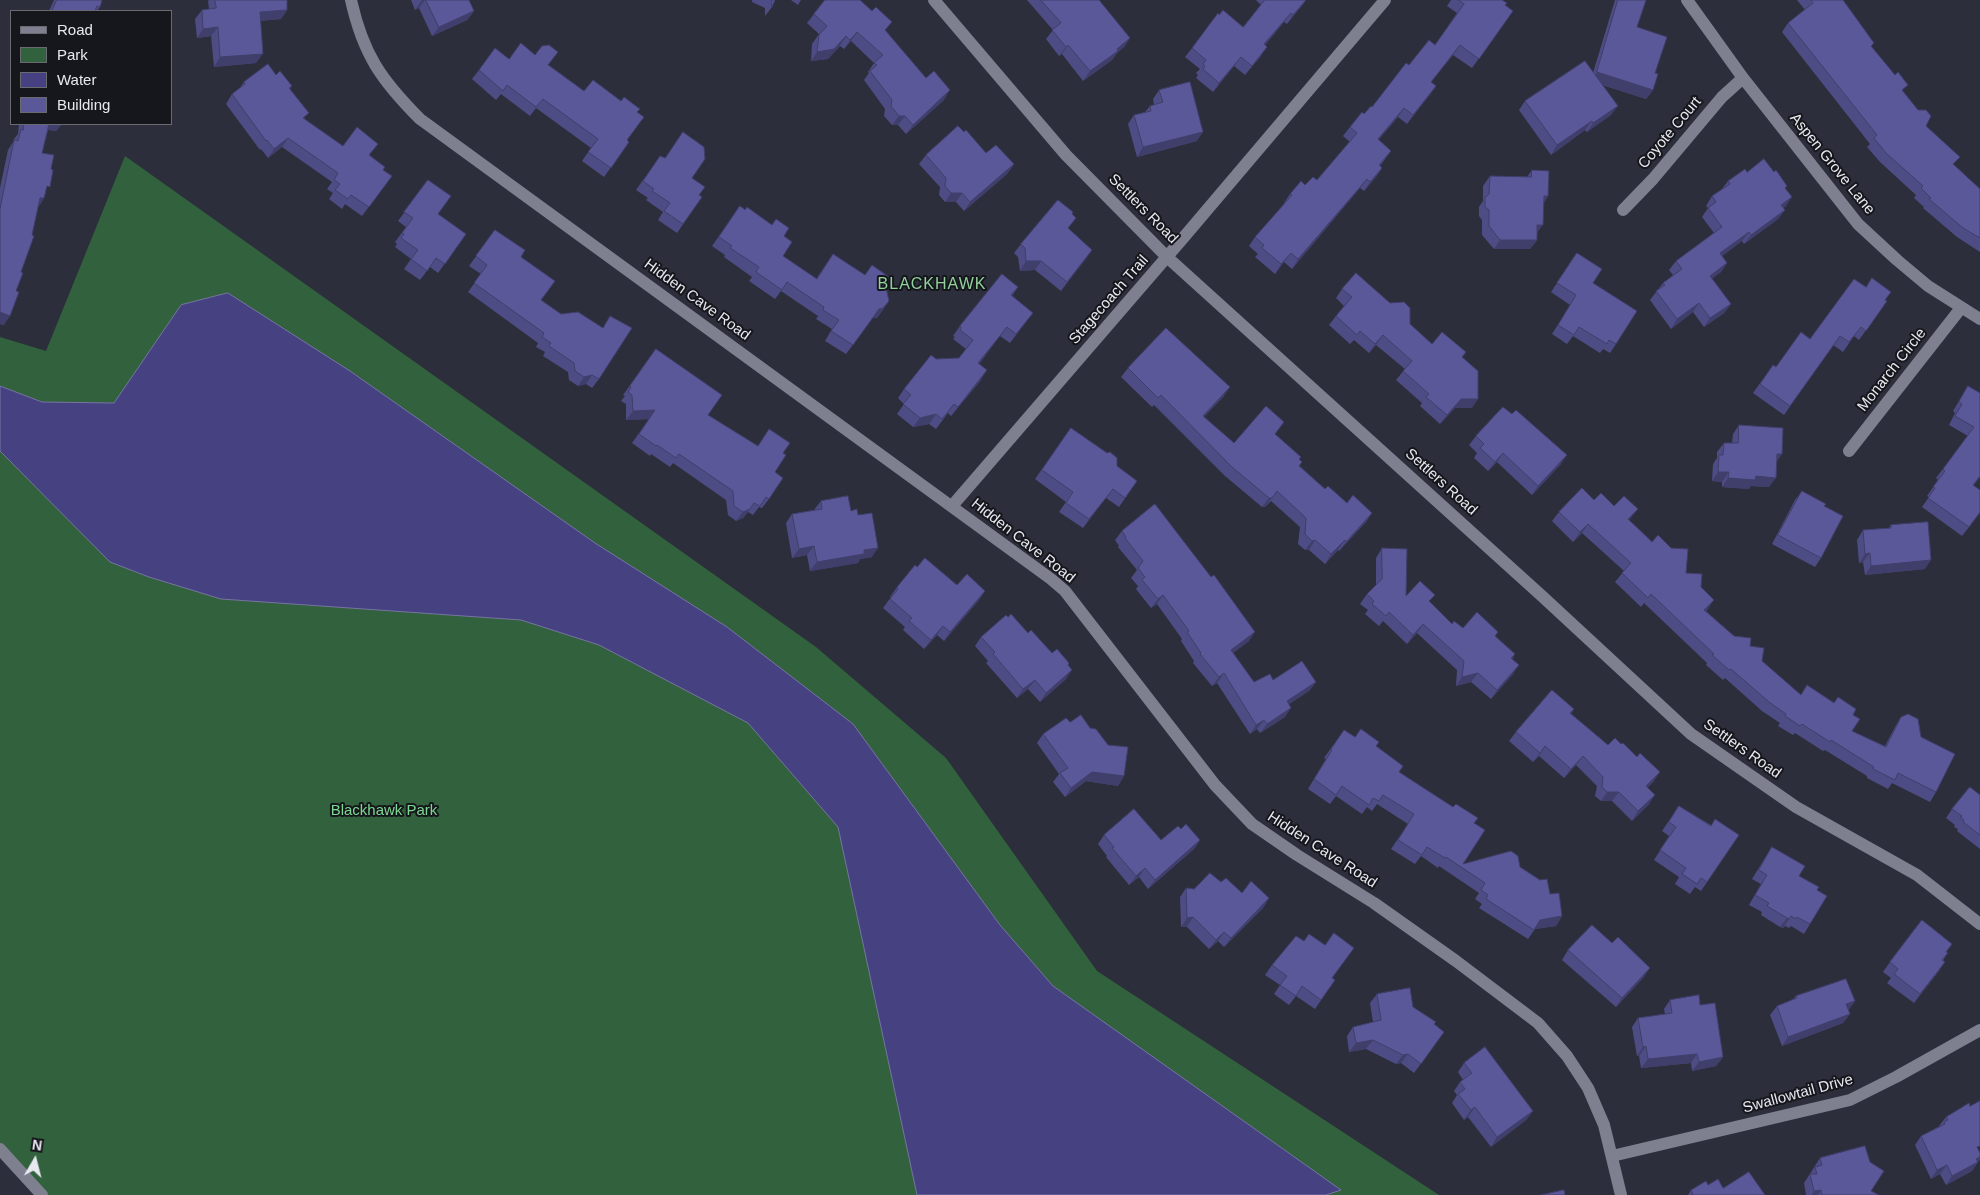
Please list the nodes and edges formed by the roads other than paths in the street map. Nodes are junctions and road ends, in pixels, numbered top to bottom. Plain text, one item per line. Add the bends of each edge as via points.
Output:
1 (351, 0) edge
2 (934, 0) edge
3 (1385, 0) edge
4 (1687, 0) edge
5 (1743, 78) junction
6 (1623, 210) dead end
7 (1167, 257) junction
8 (1961, 308) junction
9 (1980, 318) edge
10 (1849, 451) dead end
11 (952, 506) junction
12 (1980, 924) edge
13 (1980, 1030) edge
14 (0, 1149) edge
15 (1612, 1156) junction
16 (42, 1195) edge
17 (1621, 1195) edge

1 - 11 street, Hidden Cave Road via 363,43 378,73 420,118
2 - 7 street, Settlers Road via 1066,155
3 - 7 street, Stagecoach Trail
4 - 5 street, Aspen Grove Lane
5 - 6 street, Coyote Court via 1722,97 1653,180
5 - 8 street, Aspen Grove Lane via 1858,224 1928,286
7 - 11 street, Stagecoach Trail
7 - 12 street, Settlers Road via 1691,734 1796,808 1917,875
8 - 9 street, Aspen Grove Lane
8 - 10 street, Monarch Circle
11 - 15 street, Hidden Cave Road via 1065,591 1215,785 1252,824 1374,903 1538,1023 1567,1056 1588,1088 1604,1125
13 - 15 street, Swallowtail Drive via 1850,1100
14 - 16 street
15 - 17 street, Hidden Cave Road

